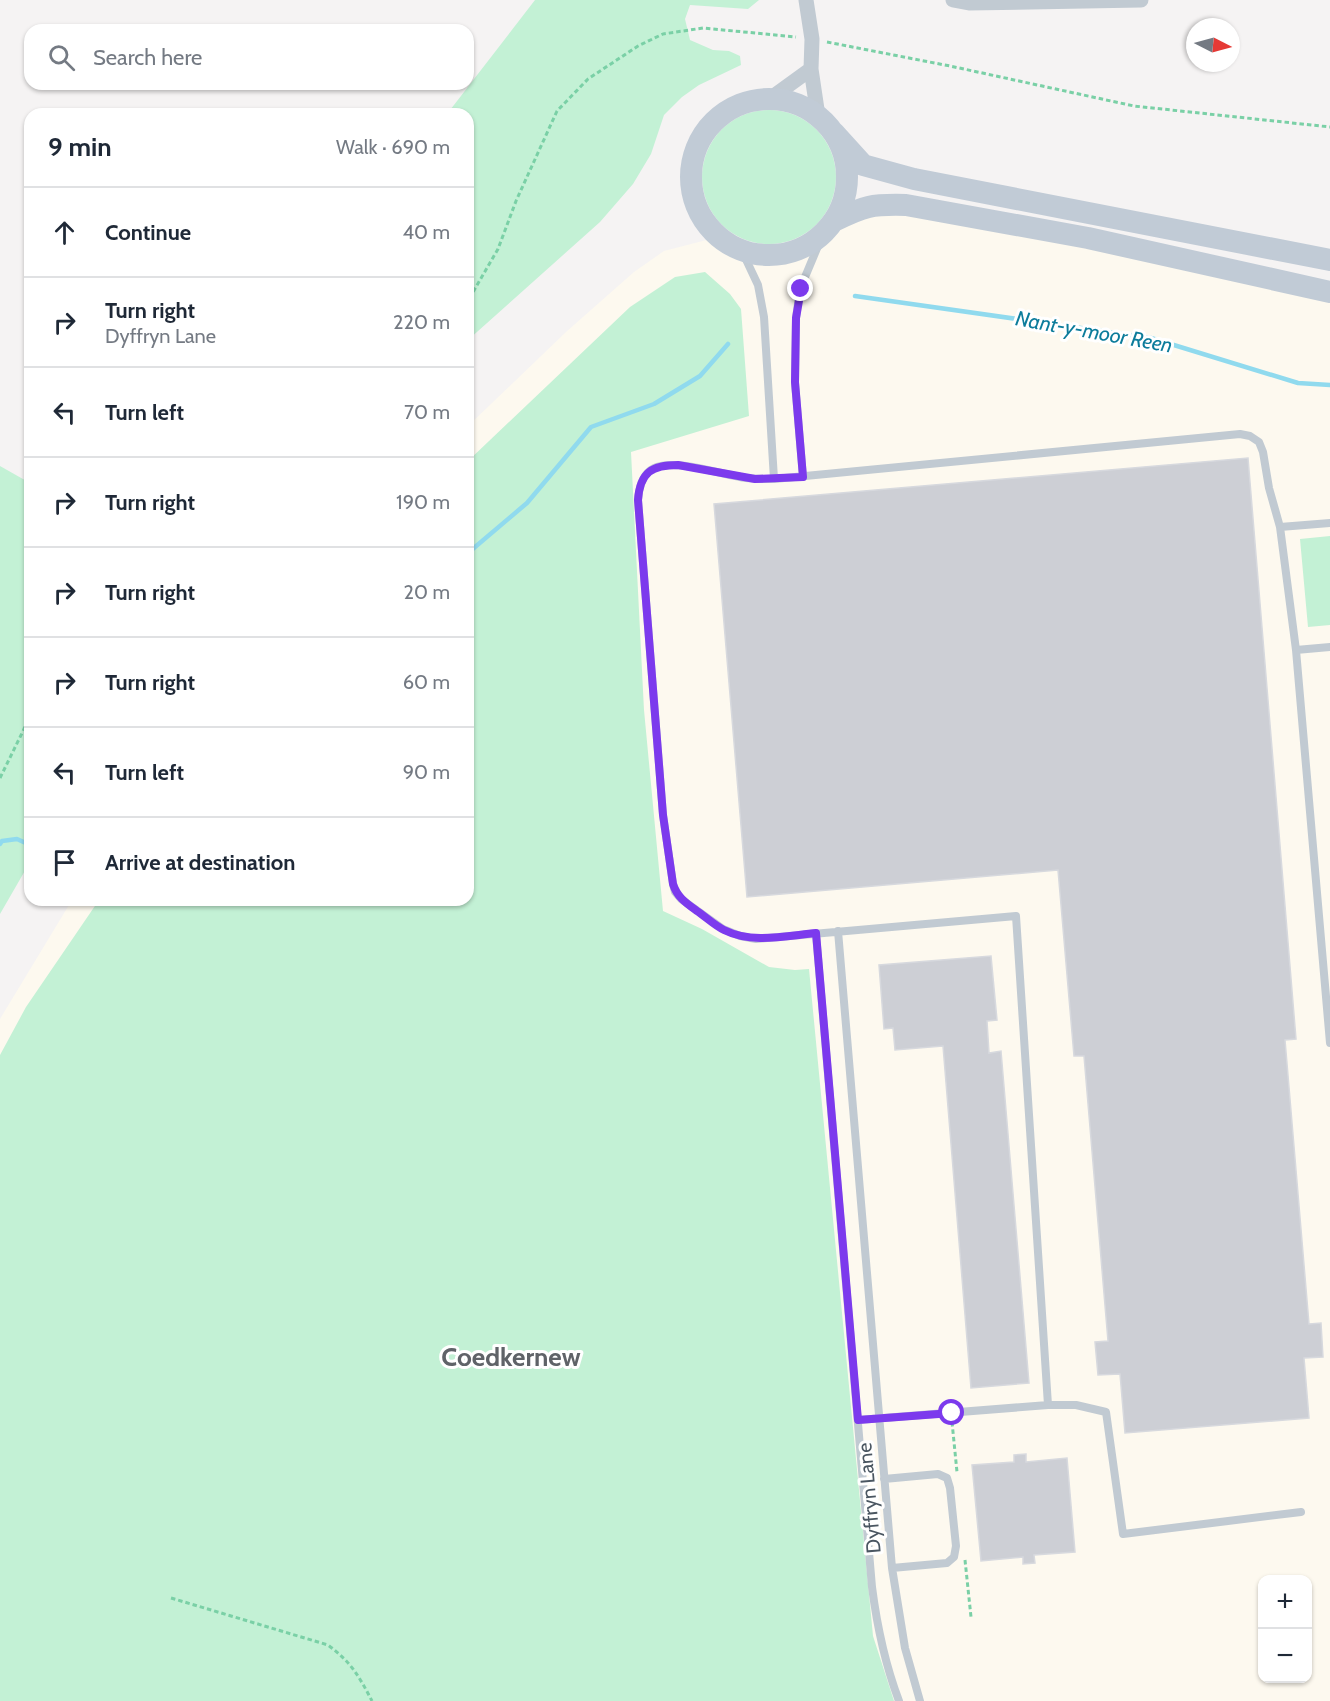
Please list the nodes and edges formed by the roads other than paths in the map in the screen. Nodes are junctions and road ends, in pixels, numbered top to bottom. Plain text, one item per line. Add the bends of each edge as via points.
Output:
1 (806, 0) edge
2 (953, 0) edge
3 (1141, 0) edge
4 (810, 69) junction
5 (771, 99) junction
6 (818, 116) junction
7 (834, 133) junction
8 (829, 227) junction
9 (742, 251) junction
10 (1330, 260) edge
11 (1330, 292) edge
12 (803, 477) junction
13 (774, 479) junction
14 (1330, 523) edge
15 (1280, 527) junction
16 (1330, 647) edge
17 (1296, 650) junction
18 (838, 931) junction
19 (816, 933) junction
20 (1330, 1043) edge
21 (1048, 1405) junction
22 (878, 1418) junction
23 (858, 1420) junction
24 (884, 1479) junction
25 (1301, 1512) dead end
26 (892, 1568) junction
27 (899, 1701) edge
28 (920, 1701) edge

1 - 4 street via 812,39
2 - 3 street
4 - 5 street
4 - 6 street
5 - 6 street via 796,103
5 - 9 street via 743,103 719,116 700,138 691,164 691,192 701,217 718,237
6 - 7 street
7 - 8 street via 844,154 847,177 844,200
7 - 10 street via 862,165 914,179
8 - 9 street via 801,249 775,256
8 - 11 street via 859,208 879,204 906,206 1088,238
8 - 12 lane via 801,289 796,318 795,382
9 - 13 lane via 758,285 764,317
12 - 13 lane
12 - 15 lane via 1240,434 1259,442
13 - 19 lane via 666,465 653,469 642,481 638,500 663,815 673,884 681,899 723,929 740,936 756,939
14 - 15 lane
15 - 17 lane
16 - 17 lane
17 - 20 lane
18 - 19 lane
18 - 21 lane via 1016,916
18 - 22 lane, Dyffryn Lane
19 - 23 lane, Dyffryn Lane
21 - 22 lane
21 - 25 lane via 1076,1405 1106,1412 1124,1534
22 - 23 lane
22 - 24 lane, Dyffryn Lane
23 - 27 lane, Dyffryn Lane via 876,1616
24 - 26 lane, Dyffryn Lane
24 - 26 lane via 938,1474 945,1476 951,1488 954,1557 947,1563
26 - 28 lane, Dyffryn Lane via 905,1648

